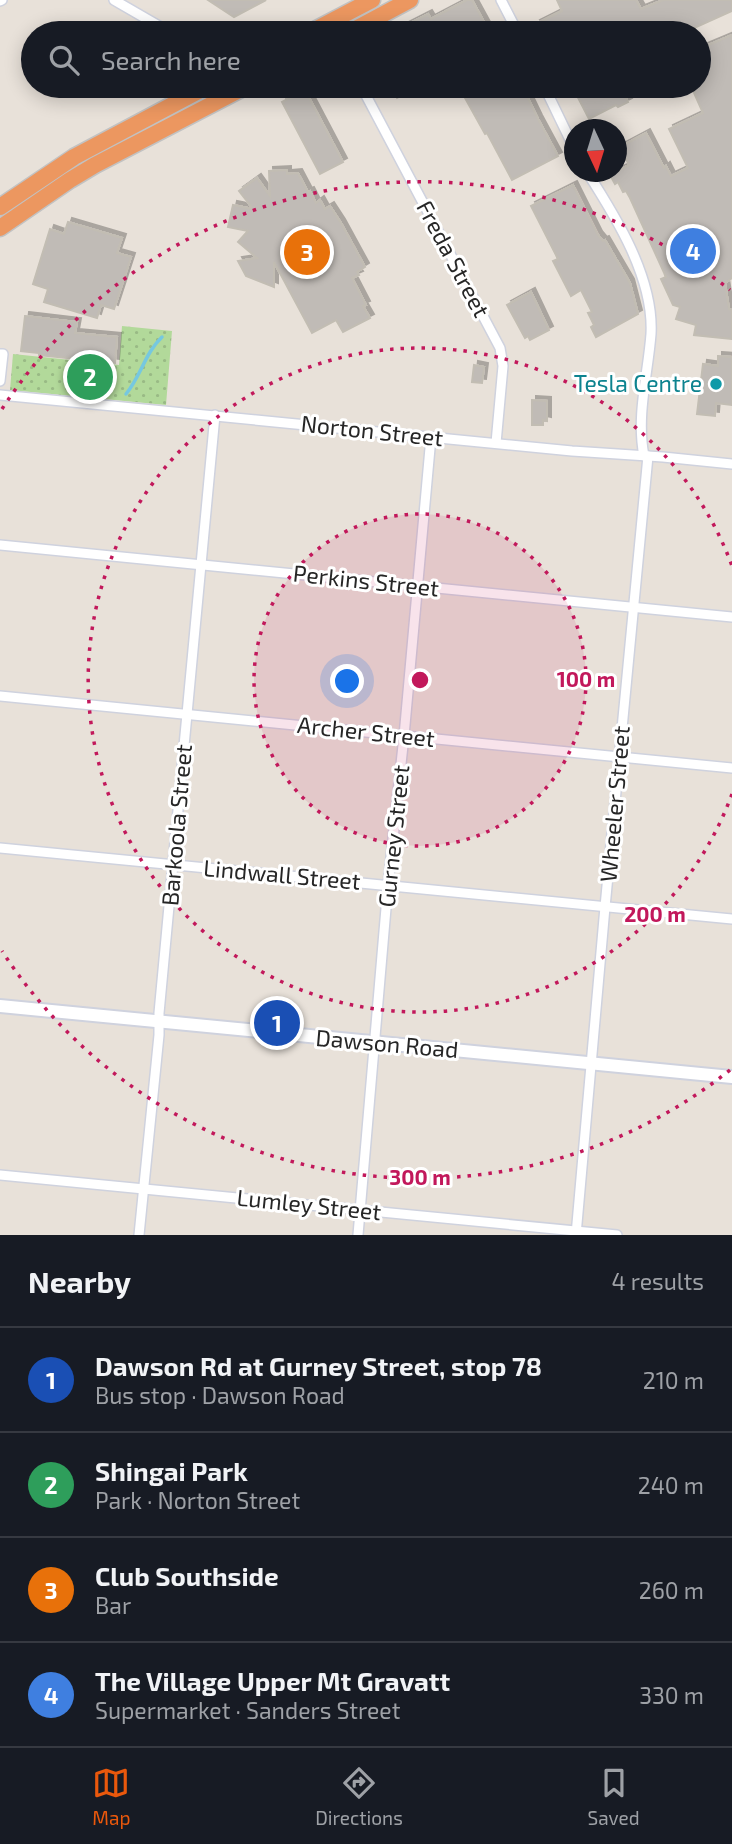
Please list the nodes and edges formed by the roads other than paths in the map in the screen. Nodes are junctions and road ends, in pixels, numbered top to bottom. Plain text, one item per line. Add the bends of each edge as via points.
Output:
1 (114, 0) edge
2 (372, 0) edge
3 (410, 0) edge
4 (501, 0) edge
5 (150, 21) edge
6 (332, 21) edge
7 (371, 21) edge
8 (512, 21) edge
9 (185, 98) edge
10 (219, 98) edge
11 (367, 98) edge
12 (550, 98) edge
13 (564, 126) edge
14 (593, 182) edge
15 (0, 207) edge
16 (0, 228) edge
17 (0, 354) edge
18 (0, 381) edge
19 (0, 395) edge
20 (215, 415) junction
21 (431, 437) junction
22 (496, 443) junction
23 (646, 456) junction
24 (732, 464) edge
25 (0, 545) edge
26 (201, 565) junction
27 (418, 586) junction
28 (634, 609) junction
29 (732, 617) edge
30 (0, 696) edge
31 (187, 715) junction
32 (404, 736) junction
33 (620, 756) junction
34 (732, 768) edge
35 (0, 848) edge
36 (173, 865) junction
37 (388, 885) junction
38 (605, 907) junction
39 (732, 919) edge
40 (0, 1006) edge
41 (160, 1022) junction
42 (375, 1043) junction
43 (591, 1063) junction
44 (732, 1077) edge
45 (0, 1175) edge
46 (144, 1189) junction
47 (360, 1210) junction
48 (577, 1233) edge
49 (139, 1235) edge
50 (358, 1235) edge
51 (617, 1235) edge

1 - 5 street
2 - 6 highway
3 - 7 highway
4 - 8 street
9 - 15 highway via 74,157
10 - 16 highway via 87,170
11 - 22 street, Freda Street via 500,348 503,366
12 - 13 street
14 - 23 street, Wheeler Street via 625,238 648,301 651,332 640,436
17 - 18 street
19 - 20 street, Norton Street
20 - 21 street, Norton Street
20 - 26 street, Barkoola Street
21 - 22 street, Norton Street
21 - 27 street, Gurney Street
22 - 23 street, Norton Street
23 - 24 street, Norton Street
23 - 28 street, Wheeler Street
25 - 26 street, Perkins Street
26 - 27 street, Perkins Street
26 - 31 street, Barkoola Street
27 - 28 street, Perkins Street
27 - 32 street, Gurney Street
28 - 29 street, Perkins Street
28 - 33 street, Wheeler Street
30 - 31 street, Archer Street
31 - 32 street, Archer Street
31 - 36 street, Barkoola Street
32 - 33 street, Archer Street
32 - 37 street, Gurney Street
33 - 34 street, Archer Street
33 - 38 street, Wheeler Street
35 - 36 street, Lindwall Street
36 - 37 street, Lindwall Street
36 - 41 street, Barkoola Street
37 - 38 street, Lindwall Street
37 - 42 street, Gurney Street
38 - 39 street, Lindwall Street
38 - 43 street, Wheeler Street
40 - 41 main road, Dawson Road
41 - 42 main road, Dawson Road
41 - 46 street, Barkoola Street
42 - 43 main road, Dawson Road
42 - 47 street, Gurney Street
43 - 44 main road, Dawson Road
43 - 48 street, Wheeler Street
45 - 46 street, Lumley Street
46 - 47 street, Lumley Street
46 - 49 street, Barkoola Street
47 - 48 street, Lumley Street
47 - 50 street, Gurney Street
48 - 51 street, Lumley Street

